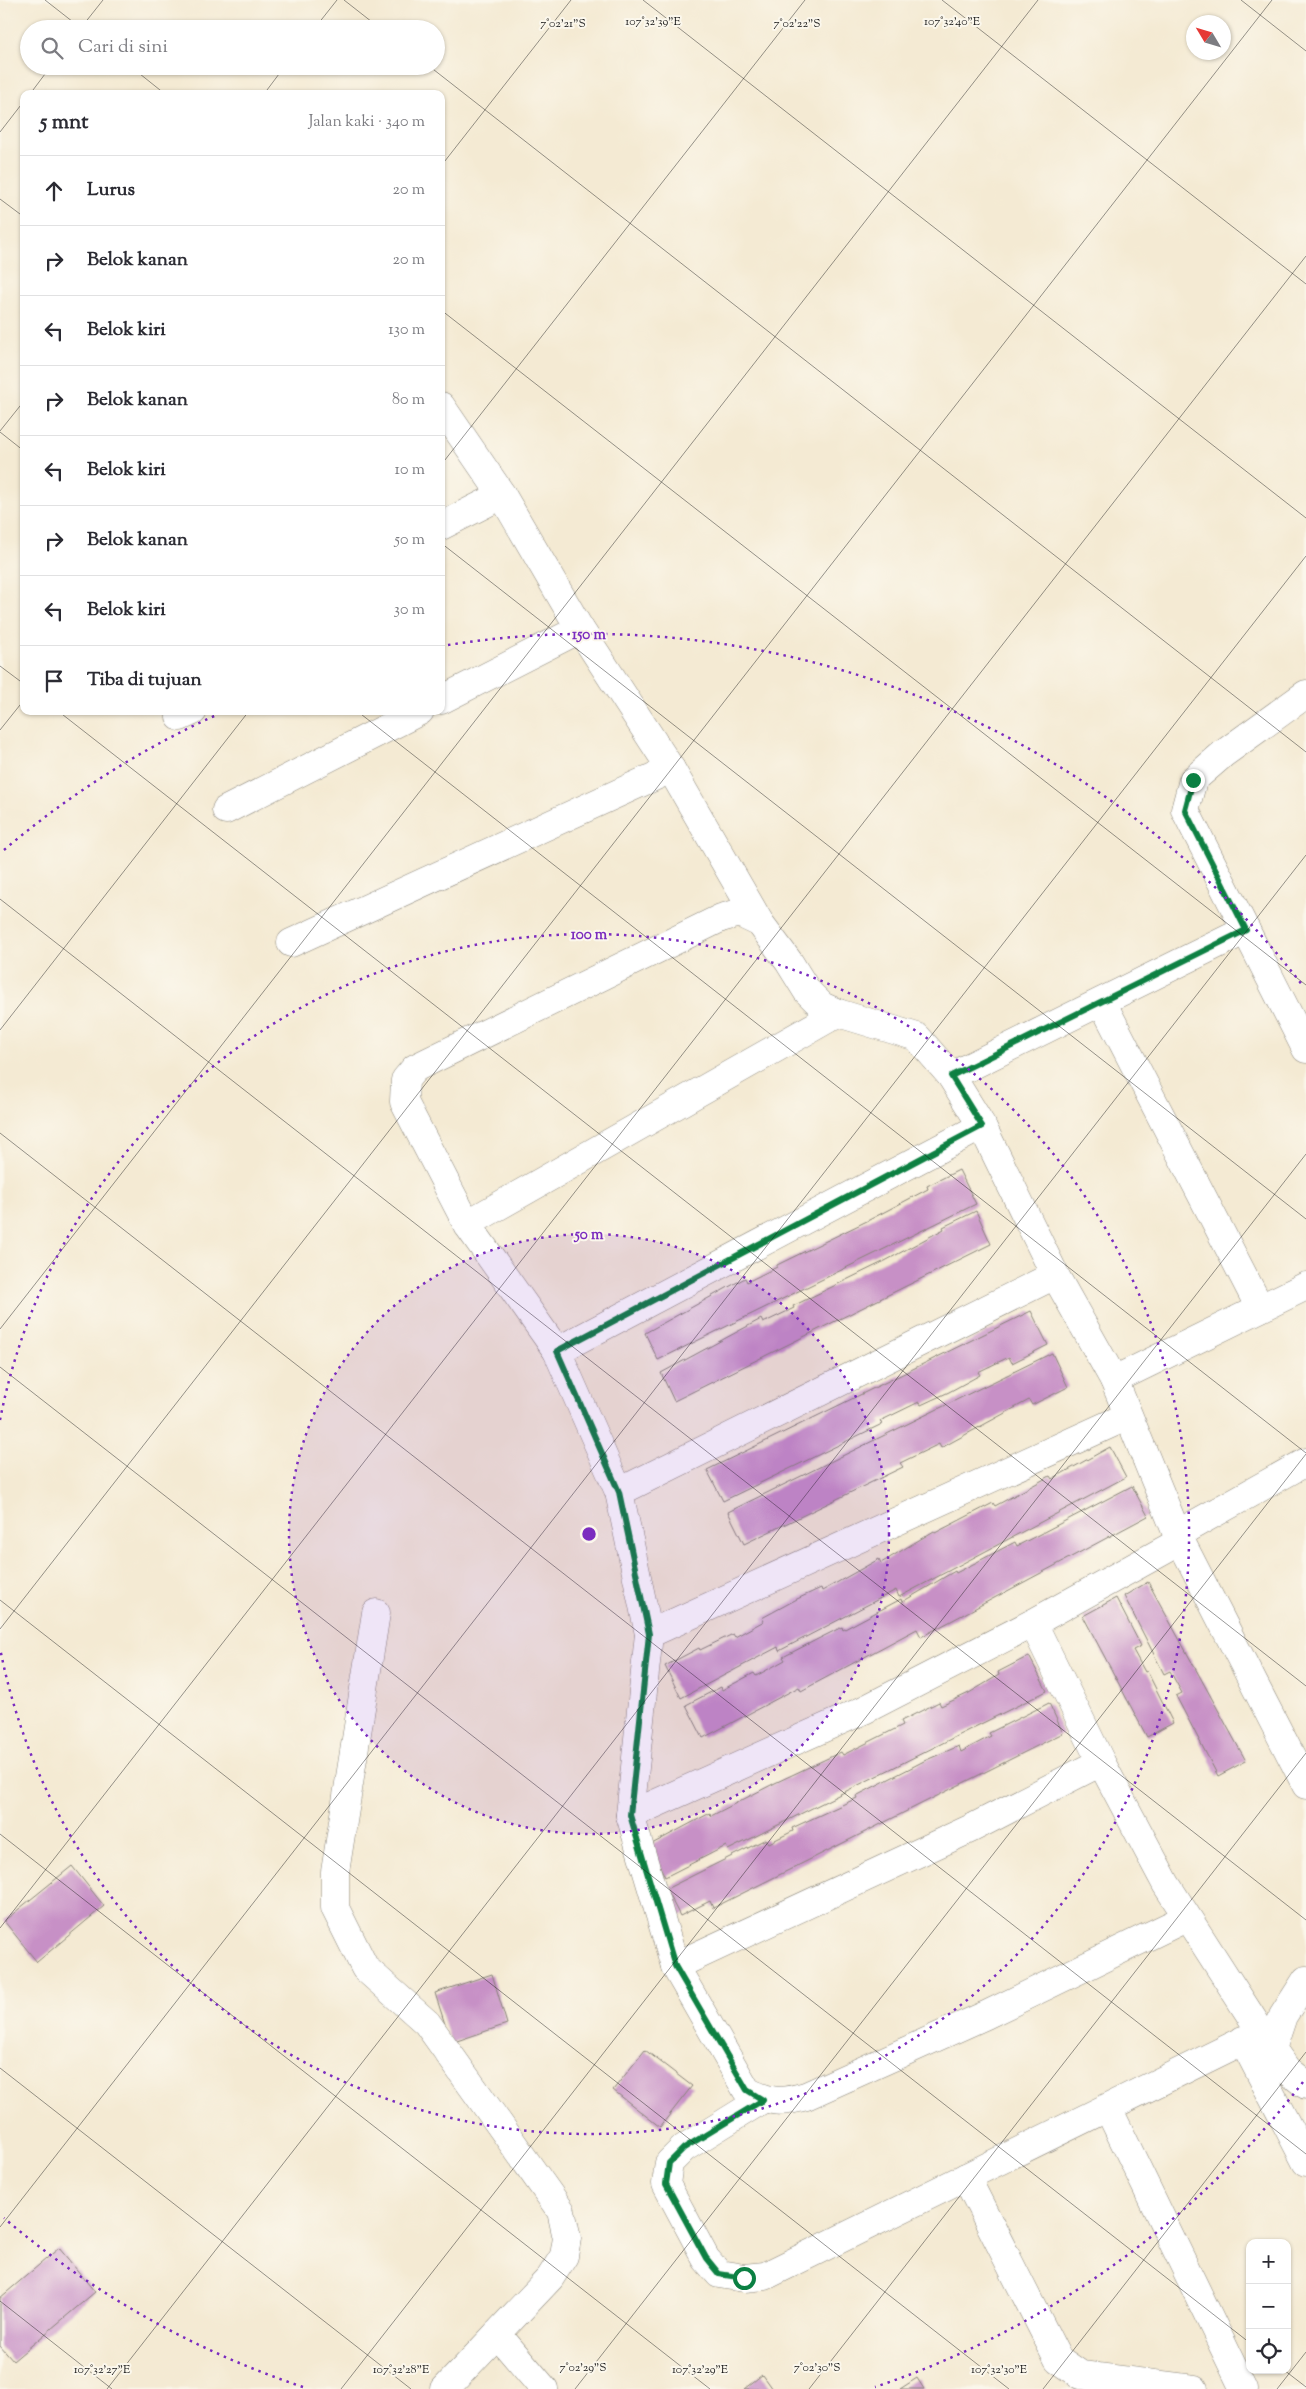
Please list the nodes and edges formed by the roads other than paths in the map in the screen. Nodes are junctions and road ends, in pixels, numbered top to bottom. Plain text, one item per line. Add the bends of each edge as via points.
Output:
1 (445, 412) edge
2 (502, 495) junction
3 (445, 524) edge
4 (580, 629) junction
5 (1306, 694) edge
6 (445, 698) edge
7 (412, 715) edge
8 (671, 769) junction
9 (226, 810) dead end
10 (760, 923) junction
11 (1246, 930) junction
12 (291, 944) dead end
13 (1102, 1002) junction
14 (838, 1013) junction
15 (1306, 1049) edge
16 (951, 1076) junction
17 (982, 1126) junction
18 (467, 1224) junction
19 (1055, 1275) junction
20 (1306, 1286) edge
21 (1260, 1308) junction
22 (557, 1351) junction
23 (1114, 1380) junction
24 (1128, 1416) junction
25 (1306, 1462) edge
26 (619, 1492) junction
27 (1179, 1538) junction
28 (376, 1613) dead end
29 (1033, 1623) junction
30 (649, 1634) junction
31 (1101, 1762) junction
32 (1306, 1785) edge
33 (630, 1815) junction
34 (1186, 1918) junction
35 (675, 1966) junction
36 (1306, 1980) edge
37 (1258, 2040) junction
38 (1306, 2085) edge
39 (763, 2100) junction
40 (1108, 2108) junction
41 (1306, 2162) edge
42 (966, 2177) junction
43 (497, 2334) junction
44 (445, 2389) edge
45 (544, 2389) edge
46 (1194, 2389) edge
47 (1244, 2389) edge

1 - 2 street
2 - 3 street
2 - 4 street
4 - 6 street
4 - 8 street
5 - 11 street via 1222,754 1193,780 1185,810
7 - 9 street
8 - 10 street
8 - 12 street
10 - 14 street via 807,991 822,1006
10 - 18 street via 739,913 721,918 415,1068 405,1080 404,1102
11 - 13 street
11 - 15 street
13 - 16 street
13 - 21 street
14 - 16 street via 917,1038
14 - 18 street
16 - 17 street
17 - 19 street
17 - 22 street
18 - 22 street
19 - 23 street
19 - 26 street
20 - 21 street
21 - 23 street
22 - 26 street
23 - 24 street
24 - 27 street
24 - 30 street
25 - 27 street
26 - 30 street
27 - 29 street
27 - 32 street
28 - 43 street via 336,1872 335,1908 365,1968 427,2023 561,2211 567,2238 564,2256 550,2278
29 - 31 street
29 - 33 street via 864,1710
30 - 33 street
31 - 34 street
31 - 35 street via 972,1828
33 - 35 street
34 - 37 street
34 - 39 street via 986,2015 806,2096 786,2102
35 - 39 street via 747,2090
36 - 37 street via 1283,2016
37 - 38 street via 1286,2070
37 - 40 street
37 - 41 street
39 - 42 street via 684,2148 669,2163 666,2184 706,2258 719,2274 744,2278 765,2276
40 - 42 street
40 - 47 street
42 - 46 street via 1058,2359 1081,2375
43 - 44 street
43 - 45 street

